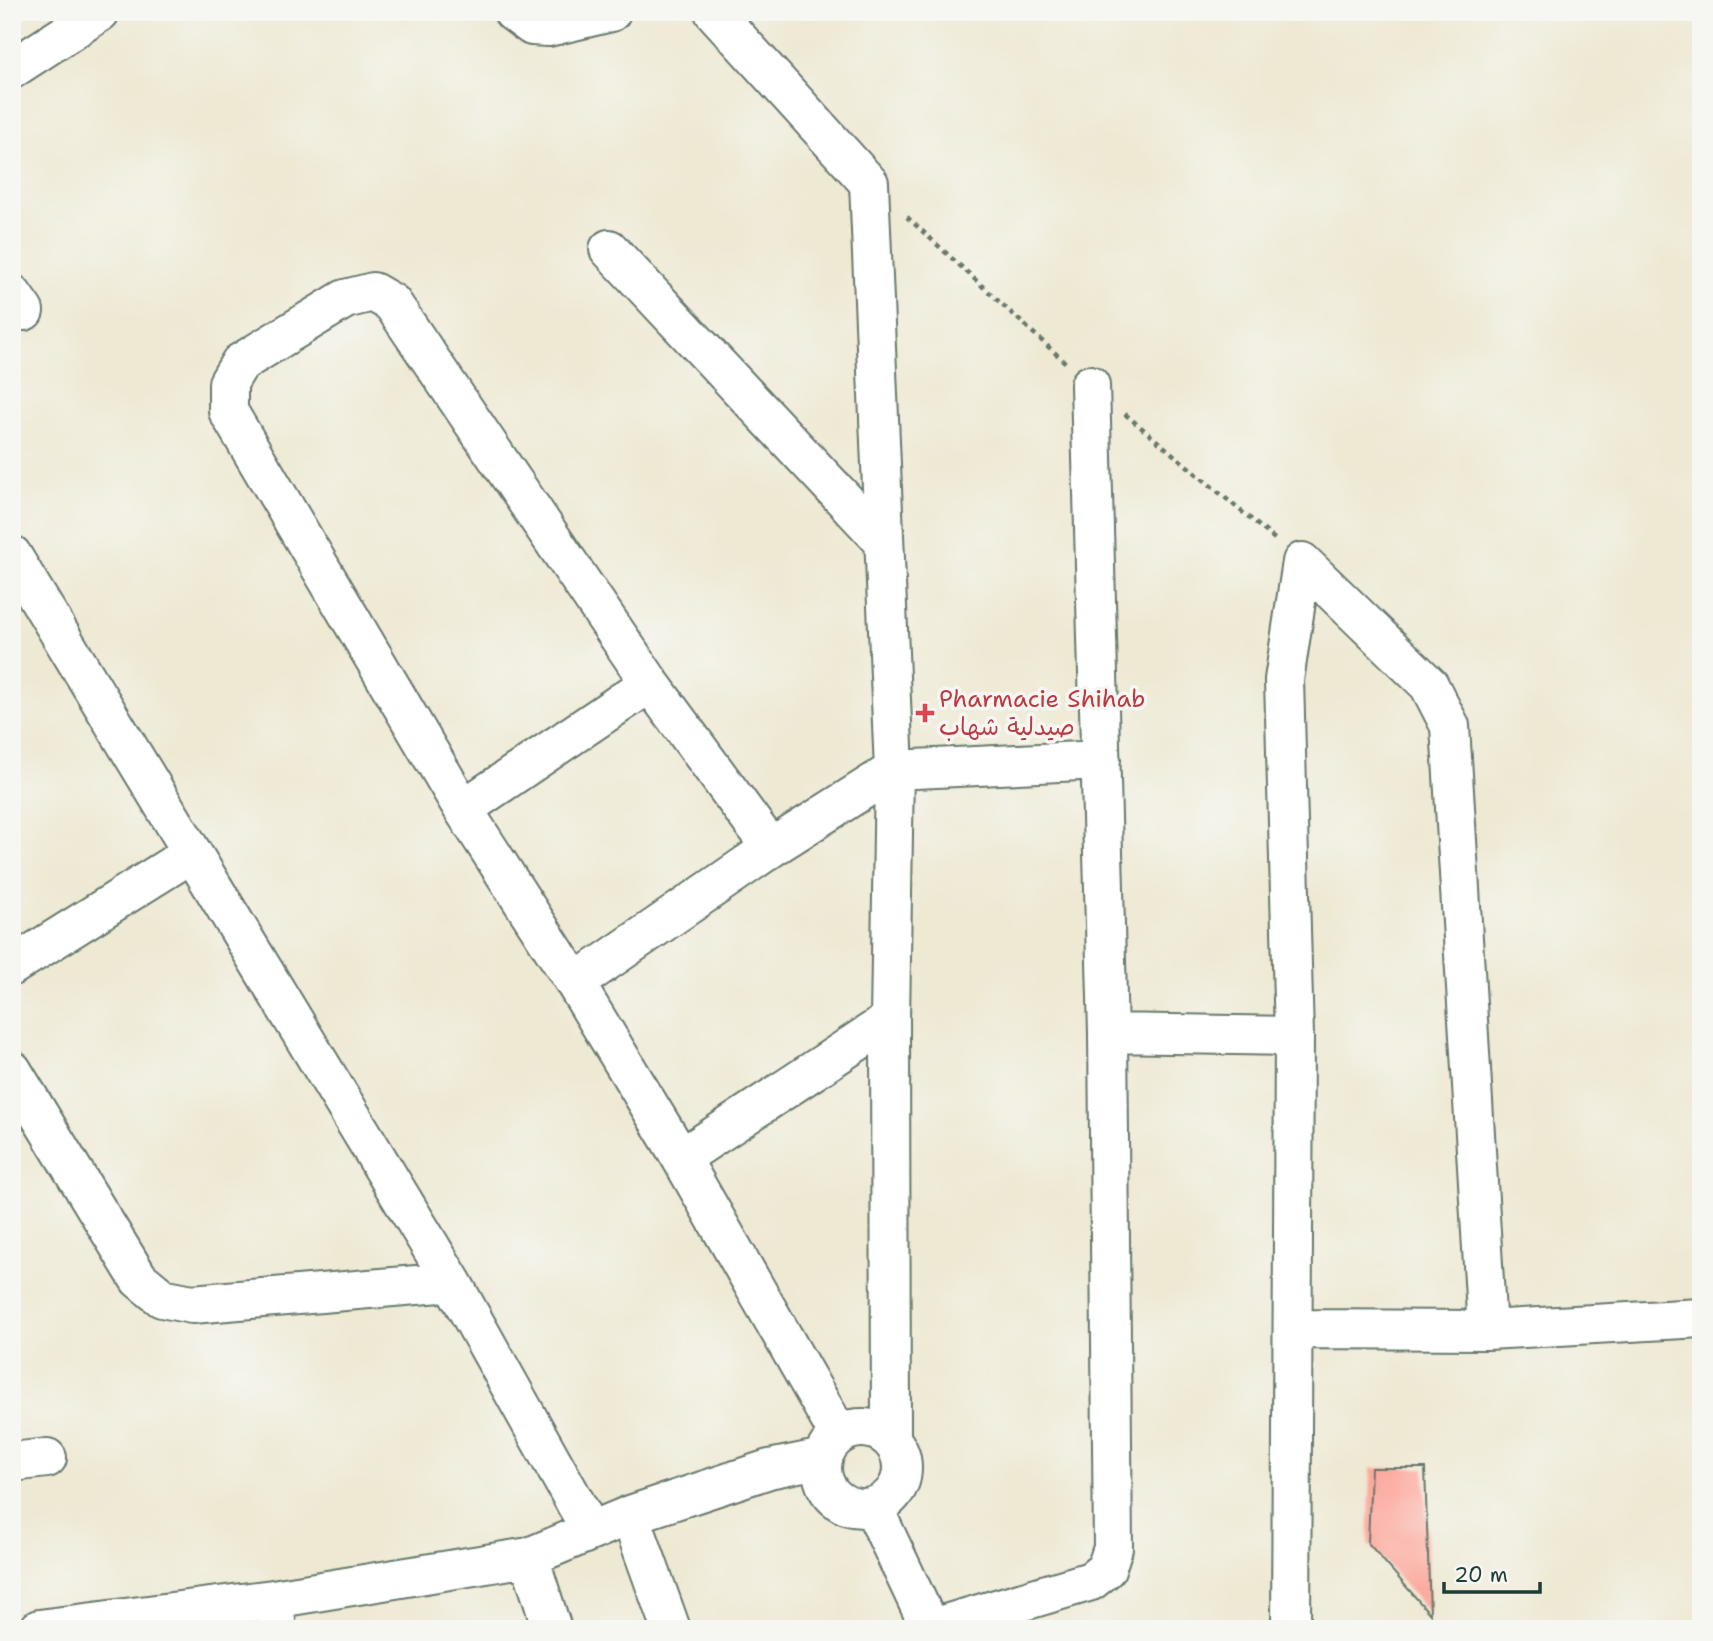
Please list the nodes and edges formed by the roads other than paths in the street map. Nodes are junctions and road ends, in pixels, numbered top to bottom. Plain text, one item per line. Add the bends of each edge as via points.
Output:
1 (513, 12) edge
2 (611, 12) edge
3 (714, 12) edge
4 (91, 15) edge
5 (12, 69) edge
6 (609, 249) dead end
7 (1090, 385) road end
8 (883, 541) junction
9 (12, 555) edge
10 (650, 683) junction
11 (1101, 760) junction
12 (894, 770) junction
13 (463, 809) junction
14 (771, 848) junction
15 (192, 853) junction
16 (12, 967) edge
17 (575, 983) junction
18 (890, 1020) junction
19 (1108, 1033) junction
20 (1294, 1036) junction
21 (12, 1070) edge
22 (681, 1158) junction
23 (452, 1282) junction
24 (1701, 1318) edge
25 (1293, 1329) junction
26 (1487, 1330) junction
27 (891, 1439) junction
28 (831, 1446) junction
29 (873, 1507) junction
30 (630, 1515) junction
31 (591, 1531) junction
32 (529, 1557) junction
33 (275, 1614) edge
34 (929, 1628) edge
35 (39, 1629) edge
36 (552, 1629) edge
37 (671, 1629) edge
38 (1292, 1629) edge

1 - 2 street via 532,26 548,27
3 - 8 street via 869,183
4 - 5 street
6 - 8 street
7 - 11 street
8 - 12 street
9 - 15 street
10 - 13 street
10 - 13 street via 392,303 373,292 345,299 240,363 228,383 228,411
10 - 14 street
11 - 12 street
11 - 19 street
12 - 14 street
12 - 18 street
13 - 17 street
14 - 17 street
15 - 16 street
15 - 23 street
17 - 22 street
18 - 22 street
18 - 27 street
19 - 20 street
19 - 34 street via 1113,1548 1106,1569 1091,1581
20 - 25 street
20 - 26 street via 1284,680 1302,562 1429,685 1450,726
21 - 23 street via 139,1279 162,1298 192,1304
22 - 28 street
23 - 31 street
24 - 26 street
25 - 26 street
25 - 38 street
27 - 28 street via 879,1431 851,1429
27 - 29 street via 903,1464 901,1479 895,1491
28 - 29 street via 821,1472 833,1497 845,1505
28 - 30 street
29 - 34 street
30 - 31 street
30 - 37 street
31 - 32 street
32 - 33 street
32 - 36 street
33 - 35 street

